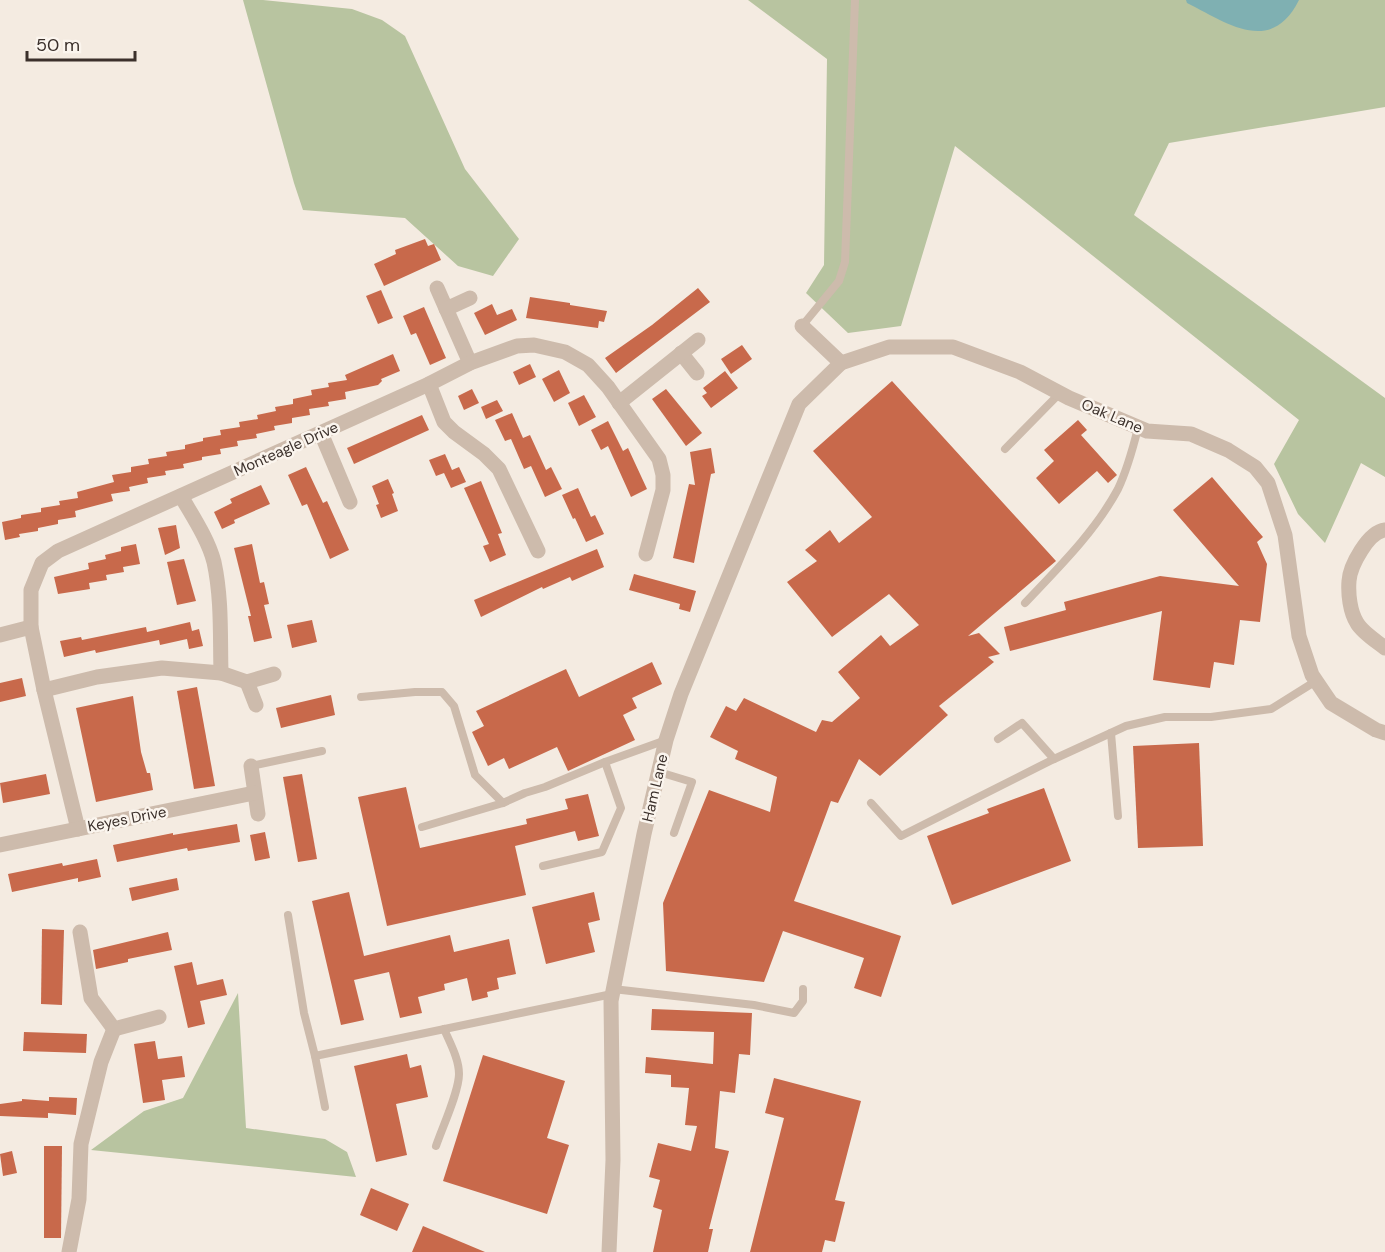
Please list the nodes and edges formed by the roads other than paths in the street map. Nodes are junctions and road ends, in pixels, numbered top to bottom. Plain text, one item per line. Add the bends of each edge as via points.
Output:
1 (855, 0) edge
2 (437, 288) dead end
3 (470, 298) dead end
4 (446, 309) junction
5 (802, 326) joint
6 (698, 340) dead end
7 (681, 353) junction
8 (470, 363) junction
9 (841, 363) junction
10 (697, 373) dead end
11 (429, 384) junction
12 (1060, 393) junction
13 (619, 403) junction
14 (1138, 428) junction
15 (321, 433) junction
16 (1005, 449) dead end
17 (181, 496) junction
18 (350, 502) dead end
19 (1385, 530) edge
20 (537, 551) dead end
21 (646, 554) dead end
22 (1025, 603) dead end
23 (32, 627) junction
24 (0, 635) edge
25 (1385, 648) edge
26 (221, 673) junction
27 (274, 674) dead end
28 (1316, 681) junction
29 (248, 682) junction
30 (44, 690) junction
31 (361, 697) dead end
32 (256, 705) dead end
33 (1111, 733) junction
34 (1385, 733) edge
35 (998, 739) dead end
36 (666, 740) junction
37 (321, 751) dead end
38 (1054, 759) junction
39 (605, 762) junction
40 (250, 766) joint
41 (659, 772) junction
42 (254, 793) junction
43 (871, 803) dead end
44 (503, 804) junction
45 (258, 814) dead end
46 (1118, 816) dead end
47 (422, 827) dead end
48 (78, 829) junction
49 (674, 833) dead end
50 (0, 845) edge
51 (543, 866) dead end
52 (288, 915) dead end
53 (80, 932) dead end
54 (803, 989) dead end
55 (613, 992) junction
56 (159, 1017) dead end
57 (114, 1029) junction
58 (444, 1029) junction
59 (315, 1056) junction
60 (325, 1107) dead end
61 (435, 1146) dead end
62 (69, 1252) edge
63 (609, 1252) edge

1 - 5 lane via 845,262 839,281
2 - 4 street
3 - 4 street
4 - 8 street
5 - 9 street
6 - 7 street
7 - 10 street
7 - 13 street
8 - 11 street, Monteagle Drive
8 - 13 street, Monteagle Drive via 518,346 534,345 565,352 588,365
9 - 12 street, Oak Lane via 889,347 953,347 1020,372
9 - 36 street, Ham Lane via 799,404
11 - 15 street, Monteagle Drive
11 - 20 street via 444,422 499,469
12 - 14 street, Oak Lane
12 - 16 lane
13 - 21 street, Monteagle Drive via 659,459 663,475 663,490
14 - 22 lane via 1118,488 1107,506 1068,557
14 - 28 street, Oak Lane via 1191,434 1255,467 1268,483 1285,535 1299,636
15 - 17 street, Monteagle Drive
15 - 18 street
17 - 23 street, Monteagle Drive via 50,556 38,571 31,590
17 - 26 street via 213,561 220,599
19 - 25 street via 1370,537 1361,551 1349,578 1348,595 1357,623
23 - 24 street
23 - 30 street, Monteagle Drive
26 - 29 street
26 - 30 street via 162,668 97,676
27 - 29 street
28 - 33 lane via 1270,709 1211,717 1165,717
28 - 34 street, Oak Lane via 1331,703
29 - 32 street
30 - 48 street, Monteagle Drive
31 - 44 lane via 442,692 454,706 475,775
33 - 38 lane
33 - 46 lane
35 - 38 lane via 1022,723
36 - 39 lane
36 - 41 street, Ham Lane
37 - 40 lane
38 - 43 lane via 901,836
39 - 44 lane
39 - 51 lane via 621,808 602,852
40 - 42 street
41 - 49 lane via 692,782
41 - 55 street, Ham Lane
42 - 45 street
42 - 48 street, Keyes Drive
44 - 47 lane
48 - 50 street, Keyes Drive
52 - 59 lane
53 - 57 street via 92,998
54 - 55 lane via 803,1002 794,1012
55 - 58 lane
55 - 63 street, Ham Lane
56 - 57 street
57 - 62 street via 101,1062 81,1144 79,1199
58 - 59 lane
58 - 61 lane via 459,1075
59 - 60 lane

